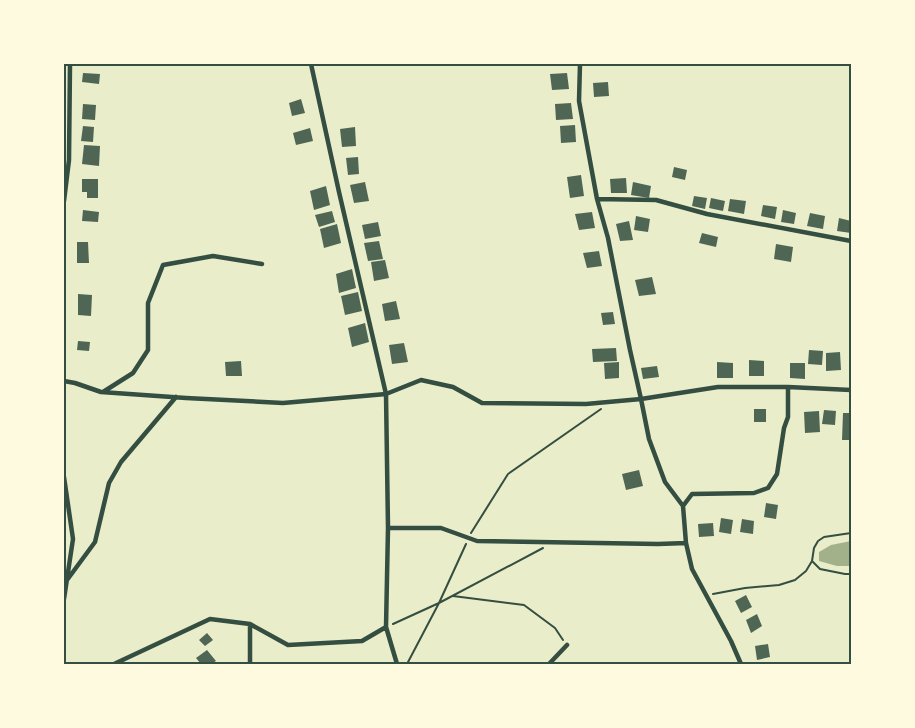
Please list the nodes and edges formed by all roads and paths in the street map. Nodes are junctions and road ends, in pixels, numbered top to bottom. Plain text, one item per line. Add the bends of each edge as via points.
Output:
1 (70, 64) edge
2 (312, 64) edge
3 (580, 64) edge
4 (597, 199) junction
5 (64, 201) edge
6 (851, 241) edge
7 (262, 264) dead end
8 (64, 381) edge
9 (788, 387) junction
10 (851, 390) edge
11 (101, 392) junction
12 (386, 394) junction
13 (176, 397) junction
14 (641, 398) junction
15 (613, 401) junction
16 (64, 477) edge
17 (683, 506) junction
18 (388, 528) junction
19 (851, 533) edge
20 (468, 538) junction
21 (554, 543) junction
22 (686, 543) junction
23 (812, 561) junction
24 (851, 574) edge
25 (67, 580) junction
26 (706, 595) junction
27 (453, 596) junction
28 (64, 599) edge
29 (439, 603) junction
30 (250, 624) junction
31 (386, 627) junction
32 (567, 645) joint
33 (114, 664) edge
34 (250, 664) edge
35 (397, 664) edge
36 (407, 664) edge
37 (549, 664) edge
38 (741, 664) edge

1 - 5 street via 69,160
2 - 12 street
3 - 4 street via 579,101
4 - 6 street via 656,200 707,214
4 - 14 street
7 - 11 street via 213,256 163,264 148,302 148,350 133,373
8 - 11 street
9 - 10 street
9 - 14 street via 718,387
9 - 17 street via 788,417 777,474 768,488 754,493 692,494
11 - 13 street
12 - 13 street via 283,403
12 - 15 street via 421,380 453,387 482,403 586,404
12 - 18 street
13 - 25 street via 121,462 109,483 95,542
14 - 15 street
14 - 17 street via 649,439 665,482
15 - 20 path via 508,474
16 - 25 street via 73,539
17 - 22 street
18 - 20 street via 442,528
18 - 31 street
19 - 23 path via 818,541
20 - 21 street
20 - 29 path
21 - 22 street
21 - 27 path
22 - 26 street via 692,569
23 - 24 path via 820,569
23 - 26 path via 795,580
25 - 28 street
26 - 38 street
27 - 29 path
27 - 32 path via 524,605 555,628
29 - 31 path
29 - 36 path
30 - 31 street via 288,645 362,641
30 - 33 street via 210,619
30 - 34 street
31 - 35 street
32 - 37 street

